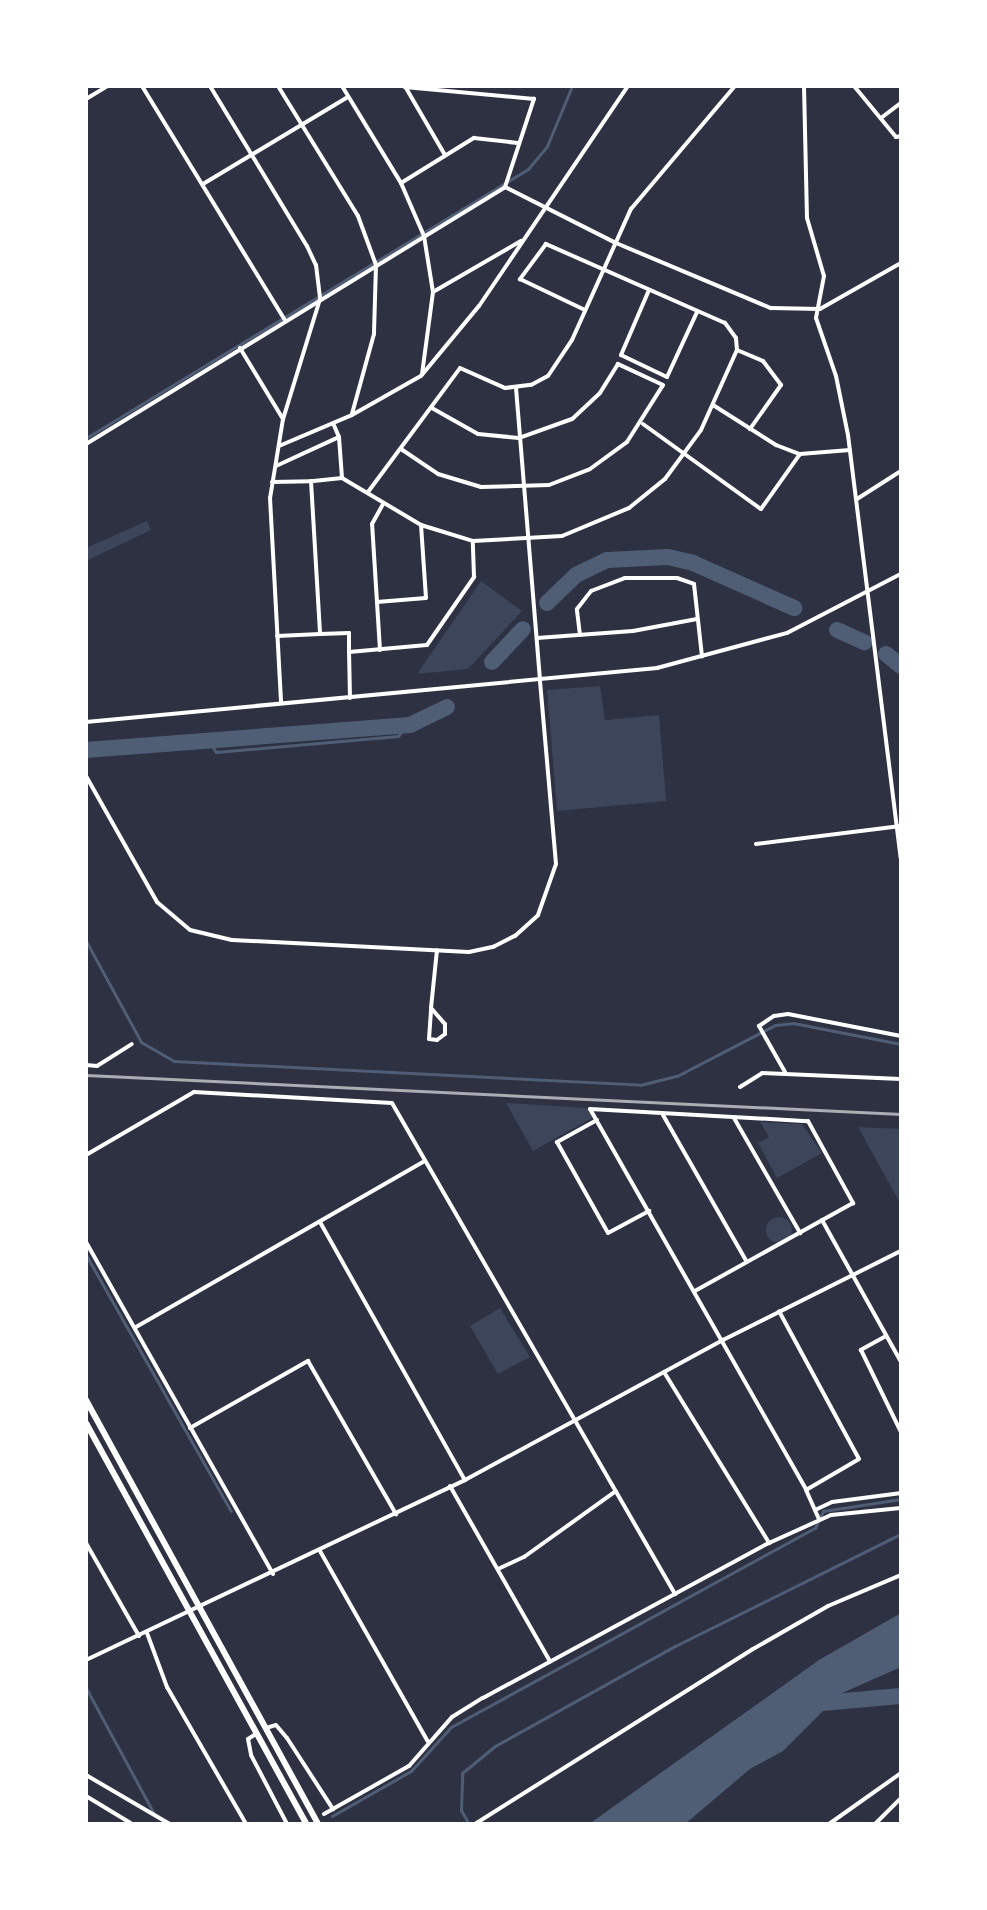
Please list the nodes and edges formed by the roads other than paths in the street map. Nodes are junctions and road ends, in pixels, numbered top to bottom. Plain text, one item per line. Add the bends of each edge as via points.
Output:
1 (108, 86) edge
2 (142, 86) edge
3 (210, 86) edge
4 (278, 86) edge
5 (342, 86) edge
6 (628, 86) edge
7 (735, 86) edge
8 (804, 86) edge
9 (854, 86) edge
10 (405, 87) edge
11 (348, 97) junction
12 (86, 99) edge
13 (901, 103) edge
14 (880, 119) junction
15 (301, 125) junction
16 (901, 136) edge
17 (518, 143) junction
18 (252, 155) junction
19 (445, 155) junction
20 (401, 183) junction
21 (202, 185) junction
22 (505, 187) junction
23 (544, 208) junction
24 (424, 236) junction
25 (522, 240) junction
26 (616, 243) junction
27 (901, 263) edge
28 (376, 265) junction
29 (603, 270) junction
30 (649, 290) junction
31 (433, 292) junction
32 (320, 299) junction
33 (820, 309) junction
34 (585, 310) junction
35 (697, 312) junction
36 (284, 319) junction
37 (240, 348) junction
38 (737, 350) junction
39 (421, 376) junction
40 (516, 388) junction
41 (713, 405) junction
42 (432, 408) junction
43 (352, 415) junction
44 (283, 419) junction
45 (333, 423) junction
46 (643, 424) junction
47 (750, 429) junction
48 (339, 437) junction
49 (519, 438) junction
50 (86, 444) edge
51 (279, 446) junction
52 (401, 449) junction
53 (850, 450) junction
54 (800, 454) junction
55 (684, 457) junction
56 (275, 467) junction
57 (901, 471) edge
58 (342, 478) junction
59 (311, 481) junction
60 (272, 482) junction
61 (524, 489) junction
62 (368, 492) junction
63 (857, 499) junction
64 (383, 504) junction
65 (421, 525) junction
66 (473, 541) junction
67 (528, 541) junction
68 (901, 574) edge
69 (870, 593) junction
70 (377, 602) junction
71 (698, 619) junction
72 (320, 634) junction
73 (580, 635) junction
74 (277, 636) junction
75 (537, 638) junction
76 (380, 650) junction
77 (349, 652) junction
78 (702, 657) junction
79 (540, 680) junction
80 (350, 698) junction
81 (281, 702) junction
82 (86, 722) edge
83 (86, 776) edge
84 (899, 826) edge
85 (756, 844) dead end
86 (901, 858) edge
87 (437, 950) junction
88 (431, 1008) junction
89 (901, 1036) edge
90 (132, 1044) dead end
91 (86, 1065) edge
92 (785, 1072) junction
93 (901, 1079) edge
94 (740, 1087) dead end
95 (663, 1115) junction
96 (734, 1118) junction
97 (597, 1120) junction
98 (86, 1155) edge
99 (425, 1161) junction
100 (649, 1211) junction
101 (822, 1220) junction
102 (320, 1222) junction
103 (800, 1233) junction
104 (86, 1242) edge
105 (901, 1251) edge
106 (747, 1263) junction
107 (851, 1276) junction
108 (695, 1291) junction
109 (779, 1311) junction
110 (135, 1327) junction
111 (886, 1336) junction
112 (723, 1340) junction
113 (901, 1360) edge
114 (664, 1372) junction
115 (86, 1400) edge
116 (86, 1423) edge
117 (577, 1423) junction
118 (190, 1428) junction
119 (901, 1432) edge
120 (465, 1480) junction
121 (450, 1486) junction
122 (806, 1490) junction
123 (616, 1491) junction
124 (901, 1493) edge
125 (901, 1508) edge
126 (815, 1510) junction
127 (396, 1514) junction
128 (819, 1519) junction
129 (86, 1543) edge
130 (769, 1543) junction
131 (320, 1551) junction
132 (497, 1569) junction
133 (273, 1574) junction
134 (901, 1575) edge
135 (675, 1594) junction
136 (200, 1609) junction
137 (190, 1613) junction
138 (147, 1633) junction
139 (139, 1636) junction
140 (86, 1660) edge
141 (550, 1661) junction
142 (266, 1728) junction
143 (256, 1734) junction
144 (428, 1742) junction
145 (901, 1773) edge
146 (86, 1775) edge
147 (86, 1796) edge
148 (901, 1798) edge
149 (333, 1809) junction
150 (324, 1814) dead end
151 (132, 1824) edge
152 (170, 1824) edge
153 (246, 1824) edge
154 (287, 1824) edge
155 (306, 1824) edge
156 (318, 1824) edge
157 (475, 1824) edge
158 (829, 1824) edge
159 (875, 1824) edge

1 - 12 street
2 - 21 street
3 - 18 street
4 - 15 street
5 - 11 street
6 - 23 street
7 - 26 street via 652,178
8 - 33 street via 807,218 824,276
9 - 14 street
10 - 17 street via 534,99
10 - 19 street
11 - 15 street
11 - 20 street
13 - 14 street
14 - 16 street
15 - 18 street
15 - 28 street via 358,216
17 - 19 street via 474,138
17 - 22 street
18 - 21 street
18 - 32 street via 316,265
19 - 20 street
20 - 24 street
21 - 36 street
22 - 23 street
22 - 24 street
23 - 25 street
23 - 26 street
24 - 28 street
24 - 31 street
25 - 31 street
25 - 39 street via 479,306
26 - 29 street
26 - 33 street via 757,304
27 - 33 street
28 - 32 street
28 - 43 street via 374,334
29 - 30 street
29 - 34 street
29 - 34 street via 546,244 520,279
30 - 35 street
30 - 35 street via 621,355 667,377
31 - 39 street
32 - 36 street
32 - 44 street
33 - 53 street via 816,318 836,376
34 - 40 street via 555,368
35 - 38 street via 725,323
36 - 37 street
37 - 44 street
37 - 50 street
38 - 41 street
38 - 47 street via 763,361 781,385
39 - 43 street
40 - 42 street via 490,385 460,368
40 - 49 street
41 - 47 street
41 - 55 street
42 - 49 street via 478,434
42 - 52 street
43 - 45 street
44 - 51 street
45 - 48 street
45 - 51 street
46 - 49 street via 663,385 618,364 600,393 572,419
46 - 55 street
46 - 61 street via 590,469
47 - 54 street
48 - 56 street
48 - 58 street
49 - 61 street
51 - 56 street
52 - 61 street via 420,465 458,481
52 - 62 street
53 - 54 street
53 - 63 street
54 - 55 street via 761,509
55 - 67 street via 649,493 605,521
56 - 60 street
57 - 63 street
58 - 59 street
58 - 62 street
59 - 60 street
59 - 72 street
60 - 74 street
61 - 67 street
62 - 64 street
63 - 69 street
64 - 65 street
64 - 70 street via 372,524
65 - 66 street
65 - 70 street via 426,598
66 - 67 street
66 - 76 street via 474,577 427,645
67 - 75 street
68 - 69 street
69 - 78 street via 787,633
69 - 84 street
70 - 76 street
71 - 73 street
71 - 73 street via 694,584 625,578 580,599
71 - 78 street
72 - 74 street
72 - 77 street via 349,633
73 - 75 street
74 - 81 street
75 - 79 street
76 - 77 street
77 - 80 street
78 - 79 street via 657,668
79 - 80 street
79 - 87 street via 556,864 549,895 538,915 515,936 469,952
80 - 81 street
81 - 82 street
83 - 87 street via 157,902 190,930 232,940
84 - 85 street
84 - 86 street
87 - 88 street
88 - 88 street via 429,1039 437,1040 445,1034 445,1024
89 - 92 street via 788,1014 774,1016 759,1026
90 - 91 street via 97,1066
92 - 93 street
92 - 94 street via 762,1073
95 - 96 street
95 - 97 street via 590,1109
95 - 106 street
96 - 101 street via 808,1121 853,1203
96 - 103 street
97 - 100 street
97 - 100 street via 557,1142 608,1233
98 - 99 street via 194,1092 392,1103
99 - 102 street
99 - 117 street
100 - 108 street
101 - 103 street
101 - 107 street
102 - 110 street
102 - 120 street
103 - 106 street
104 - 110 street
105 - 107 street
106 - 108 street
107 - 109 street
107 - 111 street
108 - 112 street
109 - 112 street
109 - 122 street via 859,1459
110 - 118 street
111 - 113 street
111 - 119 street via 861,1350
112 - 114 street
112 - 122 street
114 - 117 street
114 - 130 street
115 - 136 main road
116 - 137 main road
117 - 120 street
117 - 123 street
118 - 127 street via 308,1361
118 - 133 street
120 - 121 street
121 - 127 street
121 - 132 street
122 - 126 street
123 - 132 street via 524,1557
123 - 135 street
124 - 126 street via 832,1502
125 - 128 street via 848,1511
126 - 128 street
127 - 131 street
128 - 130 street
129 - 139 street
130 - 135 street
131 - 133 street
131 - 144 street
132 - 141 street
133 - 136 street
134 - 157 street via 828,1606 753,1649
135 - 141 street
136 - 137 street
136 - 142 main road
137 - 138 street
137 - 143 main road
138 - 139 street
138 - 153 street via 167,1687
139 - 140 street
141 - 144 street via 452,1717
142 - 149 street via 276,1725 287,1738
142 - 156 main road
143 - 154 street via 248,1739 251,1755
143 - 155 main road
144 - 149 street via 409,1766
145 - 158 street
146 - 152 street
147 - 151 street
148 - 159 street
149 - 150 street

